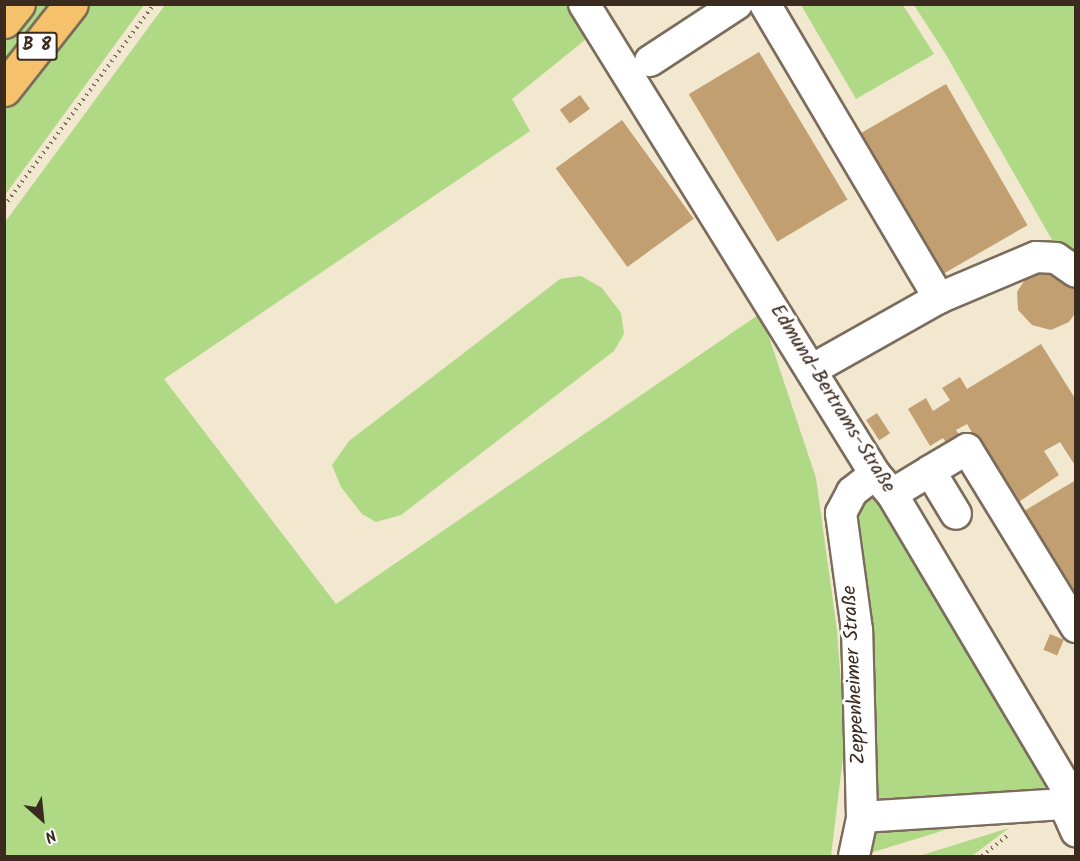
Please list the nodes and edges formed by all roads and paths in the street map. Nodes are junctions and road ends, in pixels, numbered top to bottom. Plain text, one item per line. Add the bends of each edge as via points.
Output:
1 (18, 4) edge
2 (71, 4) edge
3 (154, 4) edge
4 (584, 4) edge
5 (737, 4) edge
6 (765, 4) edge
7 (4, 21) edge
8 (650, 61) dead end
9 (4, 89) edge
10 (4, 206) edge
11 (1076, 272) edge
12 (939, 298) junction
13 (813, 369) junction
14 (930, 471) junction
15 (883, 484) junction
16 (956, 514) dead end
17 (1076, 627) edge
18 (1071, 800) edge
19 (862, 817) junction
20 (1076, 831) edge
21 (854, 856) edge

1 - 7 highway, B 8
2 - 9 highway, B 8
3 - 10 path
4 - 13 street, Edmund-Bertrams-Straße
5 - 8 street
6 - 12 street
11 - 12 street via 1056,258 1036,257
12 - 13 street
13 - 15 street, Edmund-Bertrams-Straße
14 - 15 street, Zeppenheimer Straße
14 - 16 street
14 - 17 street, Zeppenheimer Straße via 967,449
15 - 18 street, Edmund-Bertrams-Straße
15 - 19 street, Zeppenheimer Straße via 852,492 841,513 856,630
18 - 19 street
18 - 20 street, Edmund-Bertrams-Straße
19 - 21 street, Zeppenheimer Straße

